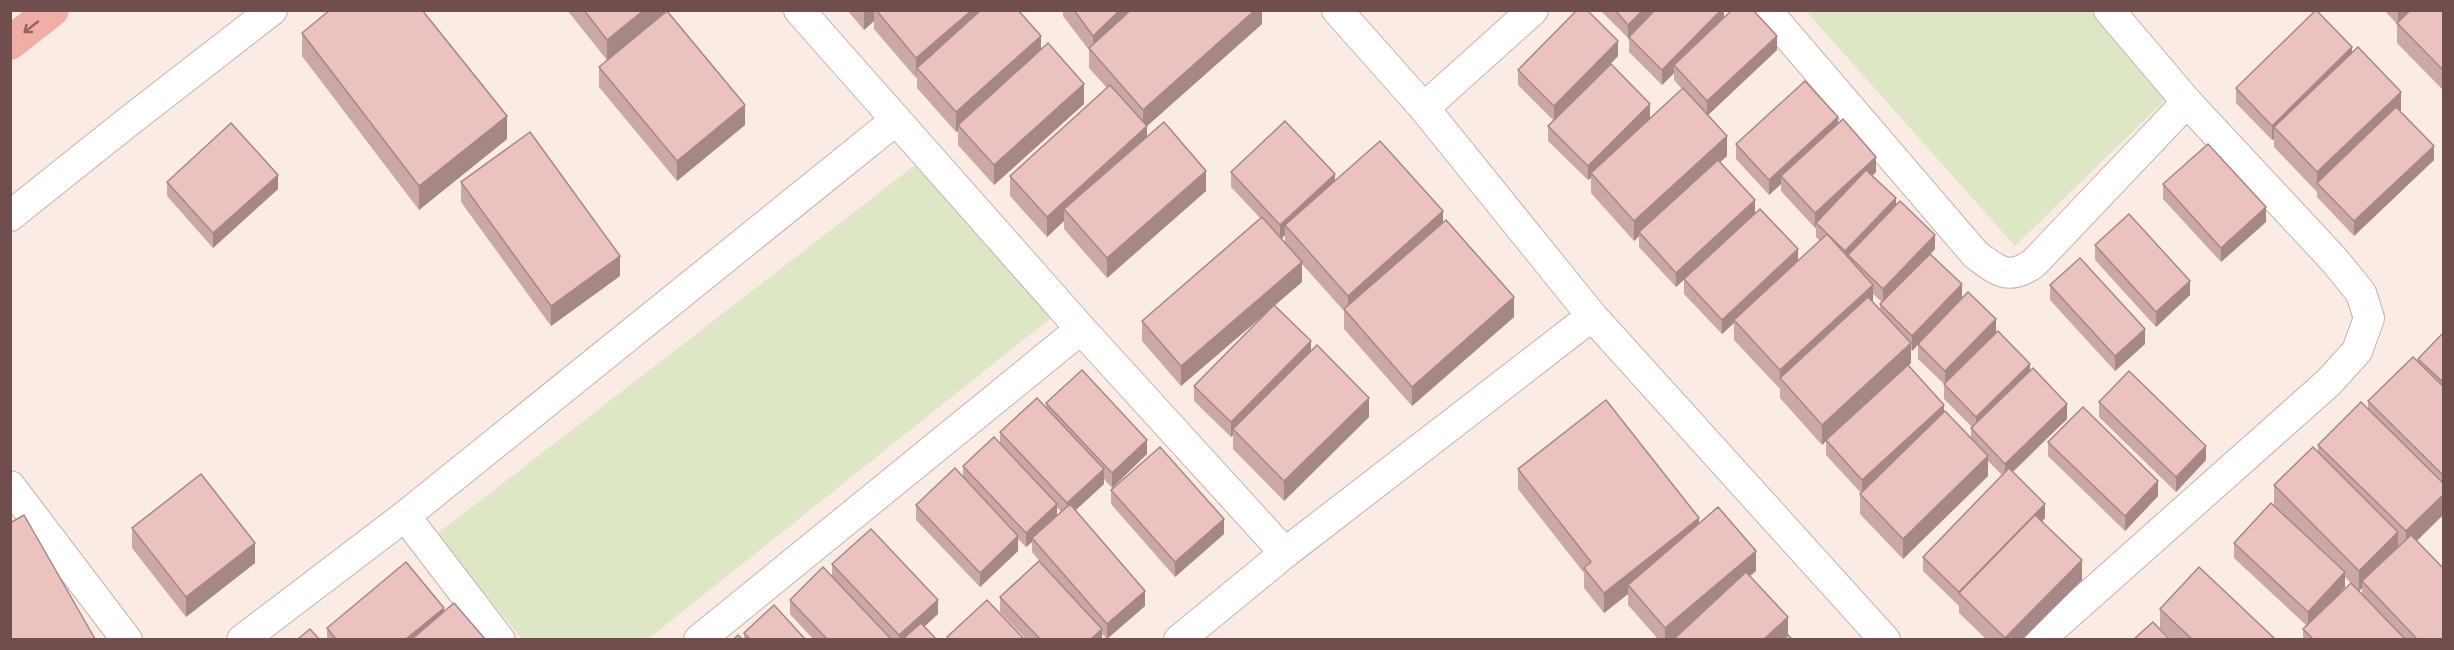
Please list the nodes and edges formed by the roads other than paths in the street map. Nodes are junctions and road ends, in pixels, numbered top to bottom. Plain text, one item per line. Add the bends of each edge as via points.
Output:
1 (52, 10) edge
2 (272, 10) edge
3 (800, 10) edge
4 (1337, 10) edge
5 (1533, 10) edge
6 (1766, 10) edge
7 (2109, 10) edge
8 (10, 43) edge
9 (2187, 102) junction
10 (1424, 108) junction
11 (896, 120) junction
12 (10, 216) edge
13 (1592, 316) junction
14 (1081, 329) junction
15 (10, 486) edge
16 (405, 516) junction
17 (1285, 553) junction
18 (127, 639) edge
19 (242, 639) edge
20 (500, 639) edge
21 (699, 639) edge
22 (1179, 639) edge
23 (1885, 639) edge
24 (2039, 639) edge

1 -> 8 highway
2 - 12 street
3 - 11 street
4 - 10 street
5 - 10 street
6 - 9 street via 1976,255 2006,274 2021,273 2034,263
7 - 9 street
9 - 24 street via 2335,261 2361,293 2369,318 2357,351 2329,382
10 - 13 street
11 - 14 street
11 - 16 street
13 - 17 street
13 - 23 street
14 - 17 street
14 - 21 street
15 - 18 street
16 - 19 street
16 - 20 street
17 - 22 street

